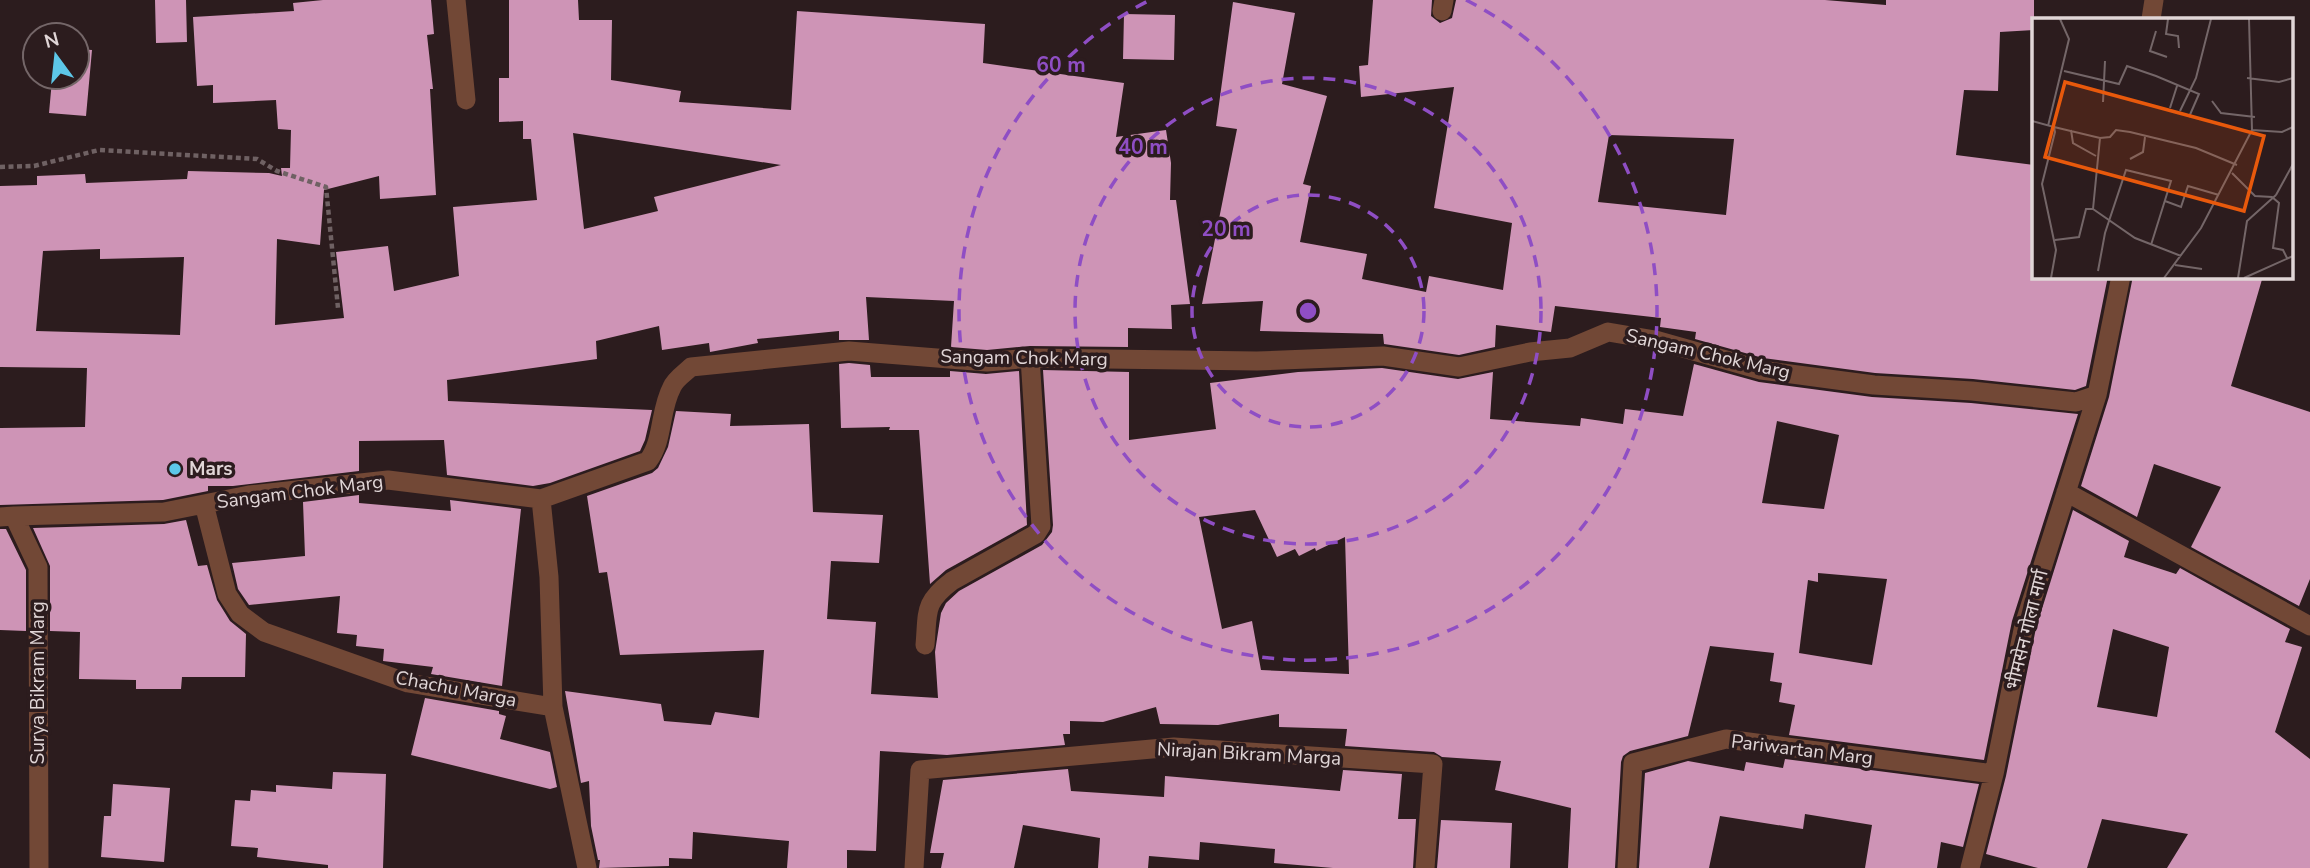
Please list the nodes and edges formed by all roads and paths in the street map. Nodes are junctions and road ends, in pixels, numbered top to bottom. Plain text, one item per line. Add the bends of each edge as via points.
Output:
1 (456, 0) edge
2 (2154, 0) edge
3 (2151, 18) edge
4 (467, 100) dead end
5 (0, 167) edge
6 (2121, 278) edge
7 (338, 308) dead end
8 (1030, 358) junction
9 (2096, 395) junction
10 (2066, 492) junction
11 (541, 499) junction
12 (204, 504) junction
13 (7, 517) edge
14 (2310, 626) edge
15 (925, 645) dead end
16 (553, 707) junction
17 (1994, 774) junction
18 (40, 868) edge
19 (587, 868) edge
20 (914, 868) edge
21 (1425, 868) edge
22 (1627, 868) edge
23 (1970, 868) edge

1 - 4 street
2 - 3 street
5 - 7 path via 34,166 99,150 257,159 276,171 326,187
6 - 9 street, भीमसेन गोला मार्ग
8 - 9 street, Sangam Chok Marg via 1257,362 1382,356 1459,367 1570,348 1608,332 1655,340 1761,370 1874,385 2076,402
8 - 11 street, Sangam Chok Marg via 987,362 849,351 691,367 673,384 657,450 648,461
8 - 15 street via 1041,526 1036,534 939,590 928,604
9 - 10 street, भीमसेन गोला मार्ग
10 - 14 street
10 - 17 street, भीमसेन गोला मार्ग via 2024,625
11 - 12 street, Sangam Chok Marg via 388,480
11 - 16 street
12 - 13 street, Sangam Chok Marg via 163,512
12 - 16 street, Chachu Marga via 227,594 240,614 264,632 408,683
13 - 18 street, Surya Bikram Marg via 38,567
16 - 19 street
17 - 22 street, Pariwartan Marg via 1726,739 1633,763
17 - 23 street, भीमसेन गोला मार्ग
20 - 21 street, Nirajan Bikram Marga via 920,770 1174,747 1433,764

